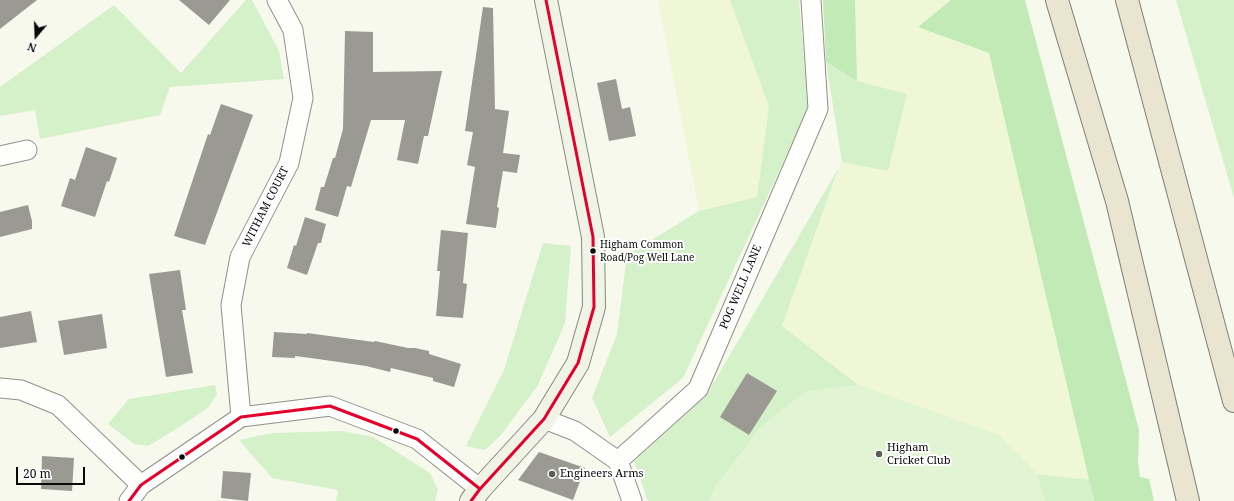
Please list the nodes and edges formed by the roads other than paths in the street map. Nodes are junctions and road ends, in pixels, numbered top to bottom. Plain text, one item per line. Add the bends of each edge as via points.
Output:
1 (277, 0) edge
2 (546, 0) edge
3 (811, 0) edge
4 (1057, 0) edge
5 (1127, 0) edge
6 (27, 150) dead end
7 (0, 156) edge
8 (0, 388) edge
9 (1234, 401) edge
10 (242, 417) junction
11 (544, 419) junction
12 (618, 461) junction
13 (141, 485) junction
14 (476, 495) edge
15 (130, 501) edge
16 (632, 501) edge
17 (1188, 501) edge

1 - 10 street, WITHAM COURT via 293,30 303,98 289,163 240,257 231,305
2 - 11 street via 593,237 594,307 578,363
3 - 12 street, POG WELL LANE via 818,109 698,389
4 - 17 highway via 1117,201
5 - 9 highway
6 - 7 street
8 - 13 street via 21,390 58,405
10 - 13 street
10 - 14 street via 330,406 417,440
11 - 12 street via 575,431
11 - 14 street
12 - 16 street
13 - 15 street

